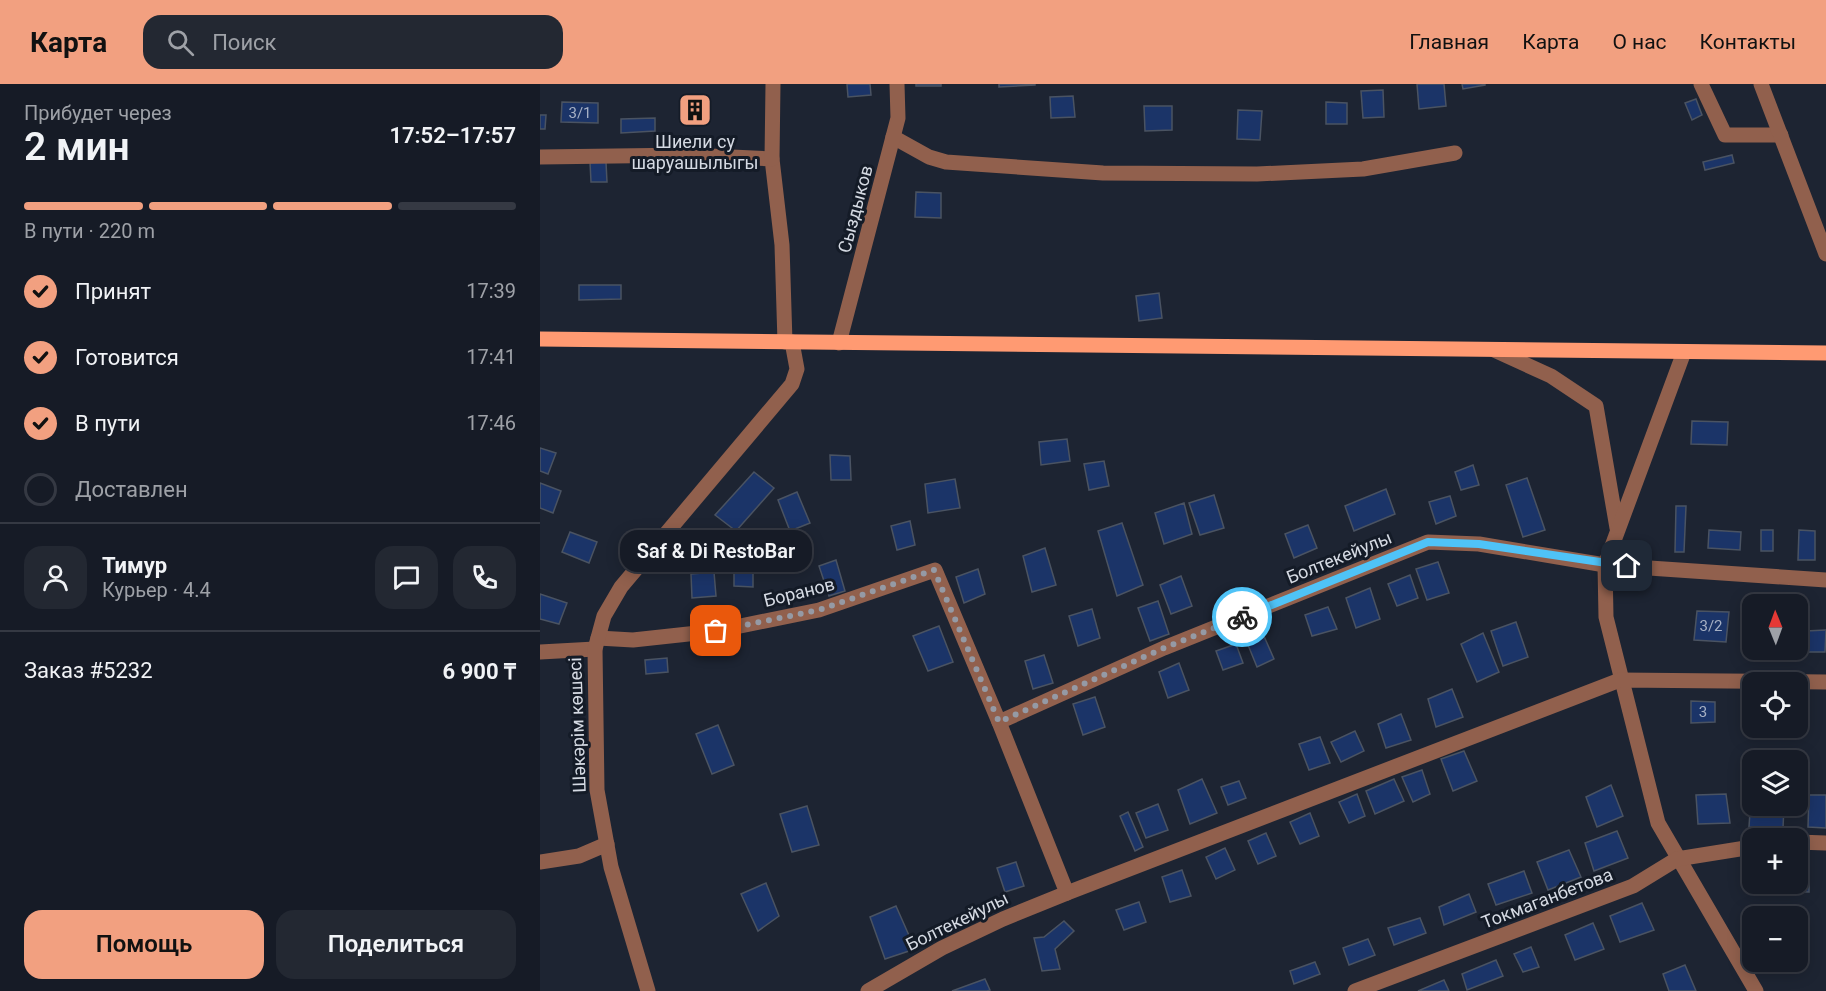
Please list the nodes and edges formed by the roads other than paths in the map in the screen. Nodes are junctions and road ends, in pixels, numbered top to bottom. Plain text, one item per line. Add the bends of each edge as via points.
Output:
1 (773, 84) edge
2 (897, 84) edge
3 (1701, 84) edge
4 (1761, 84) edge
5 (1781, 135) junction
6 (893, 137) junction
7 (1455, 153) dead end
8 (540, 157) edge
9 (772, 159) junction
10 (1826, 254) edge
11 (540, 339) edge
12 (788, 342) junction
13 (839, 343) junction
14 (1494, 350) junction
15 (1684, 352) junction
16 (1826, 353) edge
17 (1617, 529) junction
18 (1605, 565) junction
19 (1826, 580) edge
20 (596, 644) junction
21 (540, 652) edge
22 (1620, 680) junction
23 (1826, 682) edge
24 (999, 722) junction
25 (1808, 842) edge
26 (1826, 843) edge
27 (607, 844) junction
28 (1742, 849) edge
29 (1677, 859) junction
30 (540, 862) edge
31 (1067, 893) junction
32 (648, 991) edge
33 (868, 991) edge
34 (1355, 991) edge
35 (1756, 991) edge

1 - 9 street, Шәкәрім көшесі
2 - 6 street, Сыздыков via 898,118
3 - 5 street via 1725,135
4 - 5 street
5 - 10 street
6 - 7 street via 946,162 1165,176 1363,169
6 - 13 street, Сыздыков
8 - 9 street via 689,155
9 - 12 street, Шәкәрім көшесі
11 - 12 main road
12 - 13 main road
12 - 20 street, Шәкәрім көшесі via 797,369 792,384 621,587 604,616
13 - 14 main road
14 - 15 main road
14 - 17 street via 1551,376 1596,406
15 - 16 main road
15 - 17 street
17 - 18 street
18 - 19 street, Болтекейулы
18 - 22 street via 1606,617
18 - 24 street, Болтекейулы via 1479,544 1428,542 1164,648
20 - 21 street, Боранов
20 - 24 street, Боранов via 716,631 819,610 934,570
20 - 27 street, Шәкәрім көшесі via 597,790
22 - 23 street, Болтекейулы
22 - 29 street via 1658,823
22 - 31 street, Болтекейулы
24 - 31 street
25 - 26 street
27 - 30 street via 579,856
27 - 32 street, Шәкәрім көшесі
28 - 29 street, Токмаганбетова
29 - 34 street, Токмаганбетова via 1633,886
29 - 35 street
31 - 33 street, Болтекейулы via 942,948

